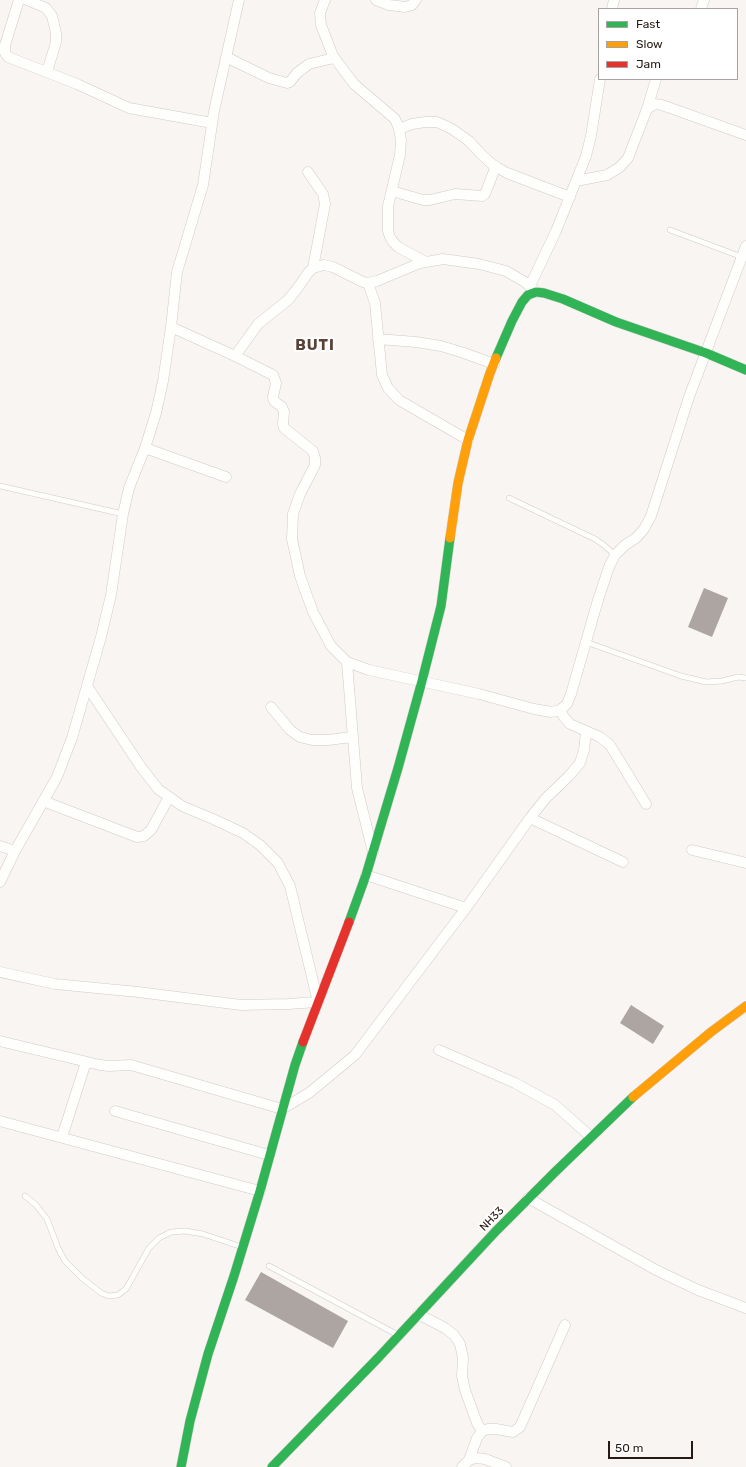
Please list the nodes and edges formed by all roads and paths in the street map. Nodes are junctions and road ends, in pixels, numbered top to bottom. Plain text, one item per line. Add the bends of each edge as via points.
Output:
1 (19, 0) edge
2 (27, 0) edge
3 (239, 0) edge
4 (325, 0) edge
5 (376, 0) edge
6 (416, 0) edge
7 (226, 58) junction
8 (334, 58) junction
9 (47, 72) junction
10 (600, 80) edge
11 (656, 80) edge
12 (647, 109) junction
13 (212, 123) junction
14 (399, 129) junction
15 (746, 136) edge
16 (496, 166) junction
17 (308, 172) dead end
18 (576, 181) junction
19 (392, 190) junction
20 (570, 197) junction
21 (670, 230) dead end
22 (746, 246) edge
23 (742, 257) junction
24 (426, 262) junction
25 (313, 268) junction
26 (368, 282) junction
27 (533, 289) junction
28 (171, 327) junction
29 (378, 339) junction
30 (706, 353) junction
31 (235, 356) junction
32 (494, 364) junction
33 (746, 370) edge
34 (468, 440) junction
35 (145, 448) junction
36 (226, 477) dead end
37 (0, 486) edge
38 (509, 498) dead end
39 (123, 514) junction
40 (615, 555) junction
41 (586, 642) junction
42 (347, 662) junction
43 (746, 678) edge
44 (422, 681) junction
45 (87, 686) junction
46 (271, 707) dead end
47 (560, 710) junction
48 (586, 732) junction
49 (352, 737) junction
50 (170, 797) junction
51 (43, 802) junction
52 (646, 804) dead end
53 (530, 818) junction
54 (0, 846) edge
55 (692, 850) dead end
56 (14, 851) junction
57 (373, 852) junction
58 (623, 862) dead end
59 (746, 863) edge
60 (366, 875) junction
61 (1, 880) edge
62 (466, 908) junction
63 (0, 972) edge
64 (318, 1002) junction
65 (746, 1006) edge
66 (0, 1041) edge
67 (439, 1050) dead end
68 (86, 1062) junction
69 (282, 1109) junction
70 (115, 1110) dead end
71 (0, 1121) edge
72 (62, 1137) junction
73 (591, 1137) junction
74 (269, 1155) junction
75 (260, 1191) junction
76 (25, 1196) dead end
77 (528, 1198) junction
78 (243, 1248) junction
79 (269, 1266) dead end
80 (746, 1308) edge
81 (418, 1314) junction
82 (565, 1325) dead end
83 (399, 1335) junction
84 (482, 1431) junction
85 (466, 1463) edge
86 (181, 1467) edge
87 (272, 1467) edge
88 (506, 1467) edge

1 - 9 street via 5,45 5,53 8,57
2 - 9 street via 46,8 52,16 56,42
3 - 7 street
4 - 8 street via 320,13 321,25
5 - 6 street via 405,7 412,5
7 - 8 street via 269,78 287,83 309,64
7 - 13 street
8 - 14 street via 354,84 395,119
9 - 13 street via 129,108
10 - 18 street via 591,136
11 - 12 street
12 - 15 street via 655,104 662,105
12 - 18 street via 628,158 620,167 607,175
13 - 28 street via 203,185 177,272
14 - 16 street via 412,124 437,122 469,141
14 - 19 street via 400,155
16 - 19 street via 482,196 455,194 423,200
16 - 20 street
17 - 25 street via 318,184 325,204
18 - 20 street
19 - 24 street via 388,206 390,237 398,247
20 - 27 street
21 - 23 lane
22 - 23 street
23 - 30 street
24 - 26 street
24 - 27 street via 443,259 480,264 506,271
25 - 26 street via 324,265 333,267
25 - 31 street via 288,300 258,324
26 - 29 street via 375,303
27 - 30 street via 616,322
27 - 32 street via 522,302 512,321
28 - 31 street
28 - 35 street via 163,381
29 - 32 street via 441,346
29 - 34 street via 382,375 388,388 399,400
30 - 33 street
30 - 40 street via 689,397 651,516 644,529
31 - 42 street via 273,375 276,383 273,397 284,412 284,428 313,451 315,465 293,514 292,539 300,576 313,612 331,646
32 - 34 street
34 - 44 street via 458,483 441,606
35 - 36 street
35 - 39 street via 129,488
37 - 39 lane
38 - 40 lane via 595,538
39 - 45 street via 111,595
40 - 41 street
41 - 43 lane via 706,682
41 - 47 street via 571,694 567,704
42 - 44 street via 369,670
42 - 49 street
44 - 47 street via 534,709 551,712
44 - 57 street
45 - 50 street via 141,767 158,789
45 - 51 street via 72,738
46 - 49 street via 290,730 300,737 328,740
47 - 48 street via 570,724
48 - 52 street via 600,737 610,745
48 - 53 street via 580,763
49 - 57 street via 357,788
50 - 51 street via 151,830 144,836 137,836
50 - 64 street via 182,806 243,833 278,863 290,886
51 - 56 street
53 - 58 street
53 - 62 street
54 - 56 street
55 - 59 street
56 - 61 street
57 - 60 street
60 - 62 street
60 - 64 street
62 - 69 street via 355,1055 309,1092
63 - 64 street via 55,984 241,1005
64 - 69 street
65 - 73 street, NH33 via 665,1070
66 - 68 street
67 - 73 street via 515,1083 554,1105
68 - 69 street via 109,1066 131,1065
68 - 72 street
69 - 74 street
70 - 74 street
71 - 72 street
72 - 75 street
73 - 77 street, NH33
74 - 75 street
75 - 78 street
76 - 78 lane via 47,1219 65,1261 82,1278 109,1296 118,1295 126,1289 149,1248 159,1238 171,1232 203,1234
77 - 80 street via 656,1270 698,1290
77 - 81 street, NH33
78 - 86 street via 206,1362
79 - 83 lane
81 - 83 street, NH33
81 - 84 street via 445,1328 460,1344 465,1390
82 - 84 street via 520,1427 513,1432 496,1429
83 - 87 street, NH33
84 - 85 street
85 - 88 street via 476,1458

